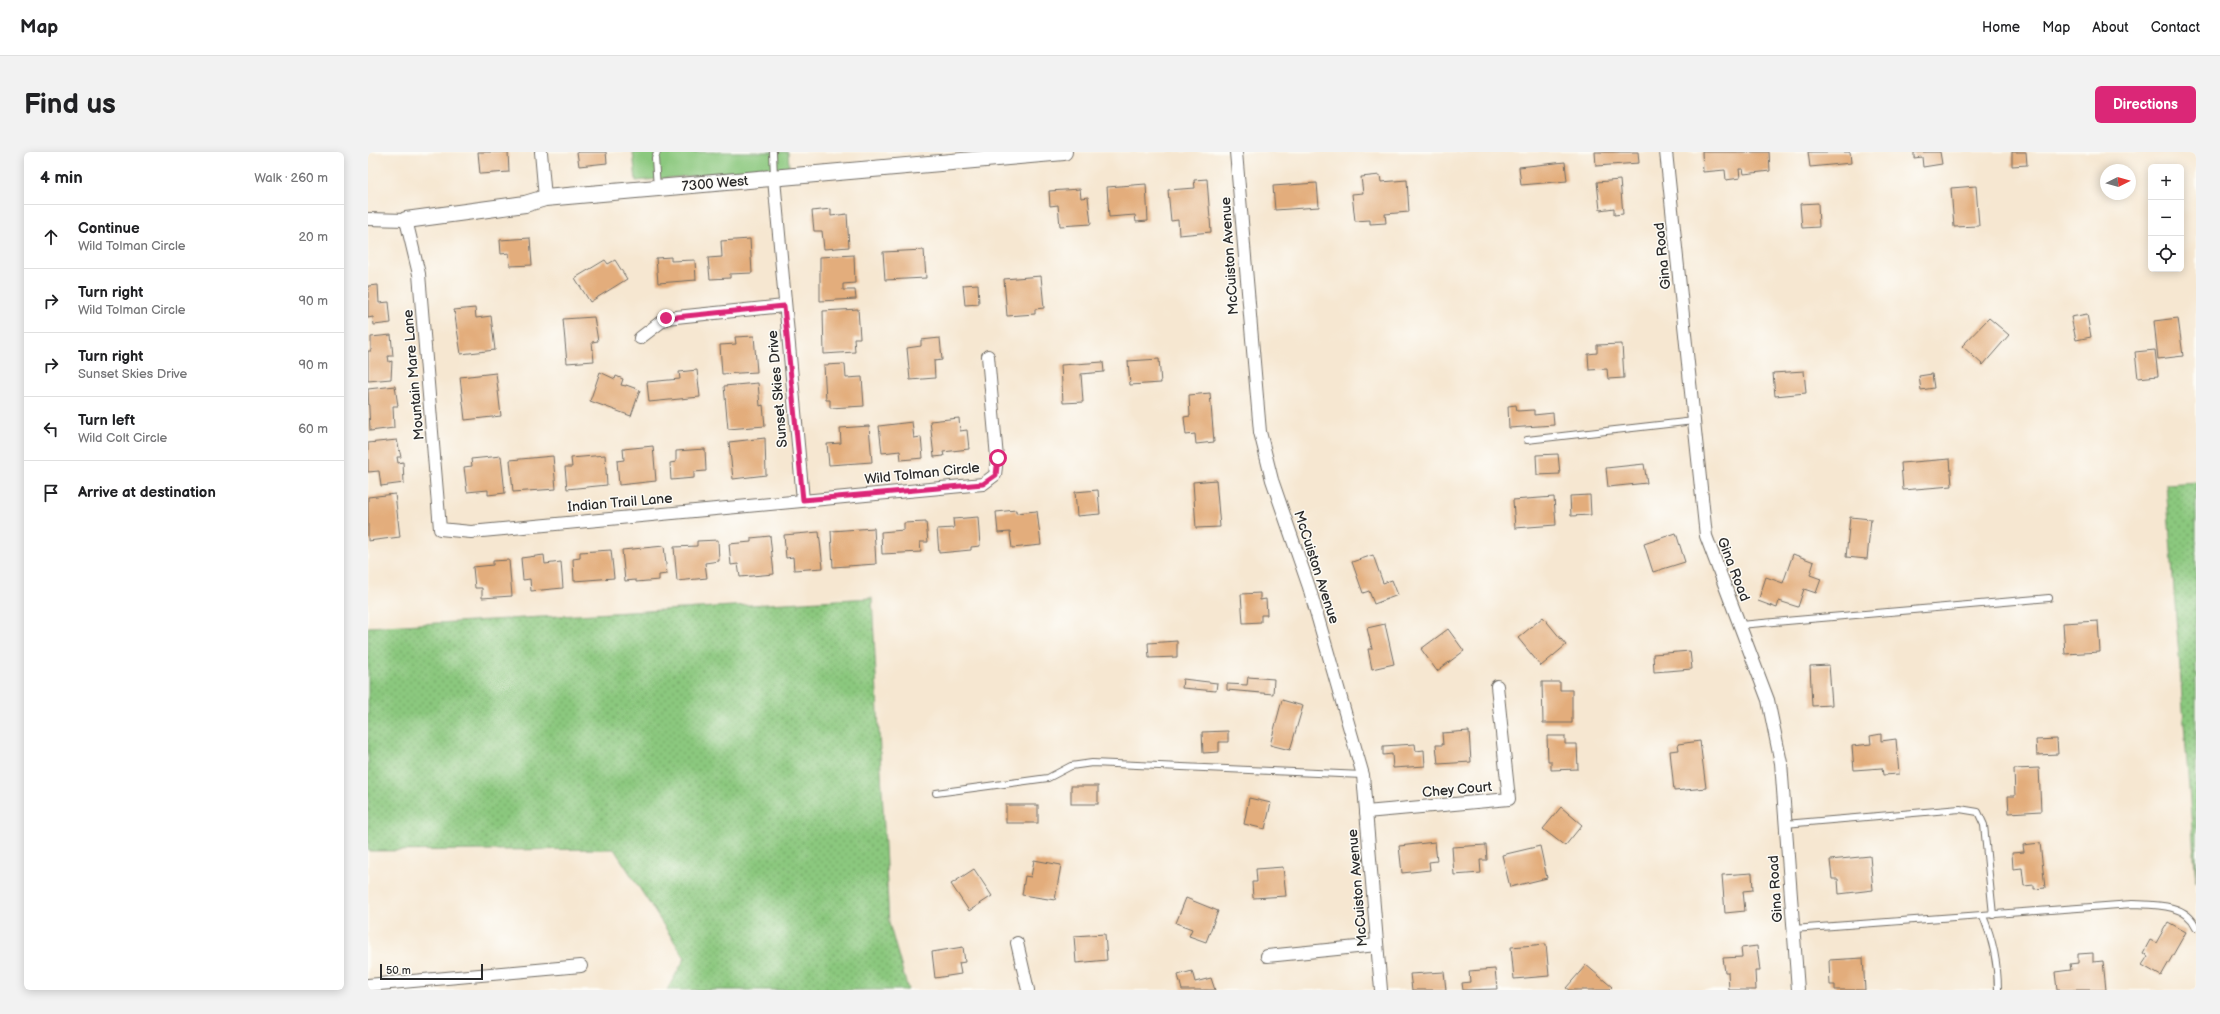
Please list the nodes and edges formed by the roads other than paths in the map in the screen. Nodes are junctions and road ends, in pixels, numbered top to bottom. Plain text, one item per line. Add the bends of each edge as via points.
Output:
1 (541, 152) edge
2 (657, 152) edge
3 (773, 152) edge
4 (1064, 152) edge
5 (1236, 152) edge
6 (1666, 152) edge
7 (774, 179) junction
8 (657, 188) junction
9 (544, 198) junction
10 (368, 219) edge
11 (406, 220) junction
12 (784, 306) junction
13 (640, 338) dead end
14 (988, 356) dead end
15 (1694, 421) junction
16 (1527, 440) dead end
17 (803, 500) junction
18 (440, 529) joint
19 (2049, 598) dead end
20 (1740, 625) junction
21 (1497, 686) dead end
22 (1363, 775) junction
23 (936, 793) dead end
24 (1366, 812) junction
25 (1786, 824) junction
26 (1993, 915) junction
27 (1983, 916) junction
28 (2196, 927) edge
29 (1793, 930) junction
30 (1017, 942) dead end
31 (1377, 945) junction
32 (1267, 956) dead end
33 (581, 966) dead end
34 (368, 985) edge
35 (1028, 990) edge
36 (1381, 990) edge
37 (1798, 990) edge
38 (1998, 990) edge

1 - 9 street
2 - 8 lane
3 - 7 lane
4 - 7 street, 7300 West
5 - 22 street, McCuiston Avenue via 1260,432 1272,480 1309,587
6 - 15 street, Gina Road
7 - 8 street, 7300 West
7 - 12 street, Sunset Skies Drive
8 - 9 street, 7300 West
9 - 11 street, 7300 West via 525,204
10 - 11 street, 7300 West
11 - 18 street, Mountain Mare Lane via 419,274
12 - 13 street via 666,318
12 - 17 street, Sunset Skies Drive
14 - 17 street, Wild Tolman Circle via 998,458 996,475 990,480 983,484
15 - 16 lane
15 - 20 street, Gina Road via 1706,536
17 - 18 street, Indian Trail Lane via 471,532
19 - 20 lane
20 - 25 street, Gina Road via 1768,700 1781,763
21 - 24 street, Chey Court via 1510,799
22 - 23 lane via 1092,763 1071,766 1048,778
22 - 24 street, McCuiston Avenue
24 - 31 street, McCuiston Avenue
25 - 26 lane via 1960,810 1978,812 1984,825
25 - 29 street, Gina Road
26 - 27 lane
26 - 28 lane via 2132,904 2162,905 2193,918
27 - 29 lane
27 - 38 lane via 1992,937 1998,971
29 - 37 street, Gina Road
30 - 35 street
31 - 32 street
31 - 36 street, McCuiston Avenue
33 - 34 street

